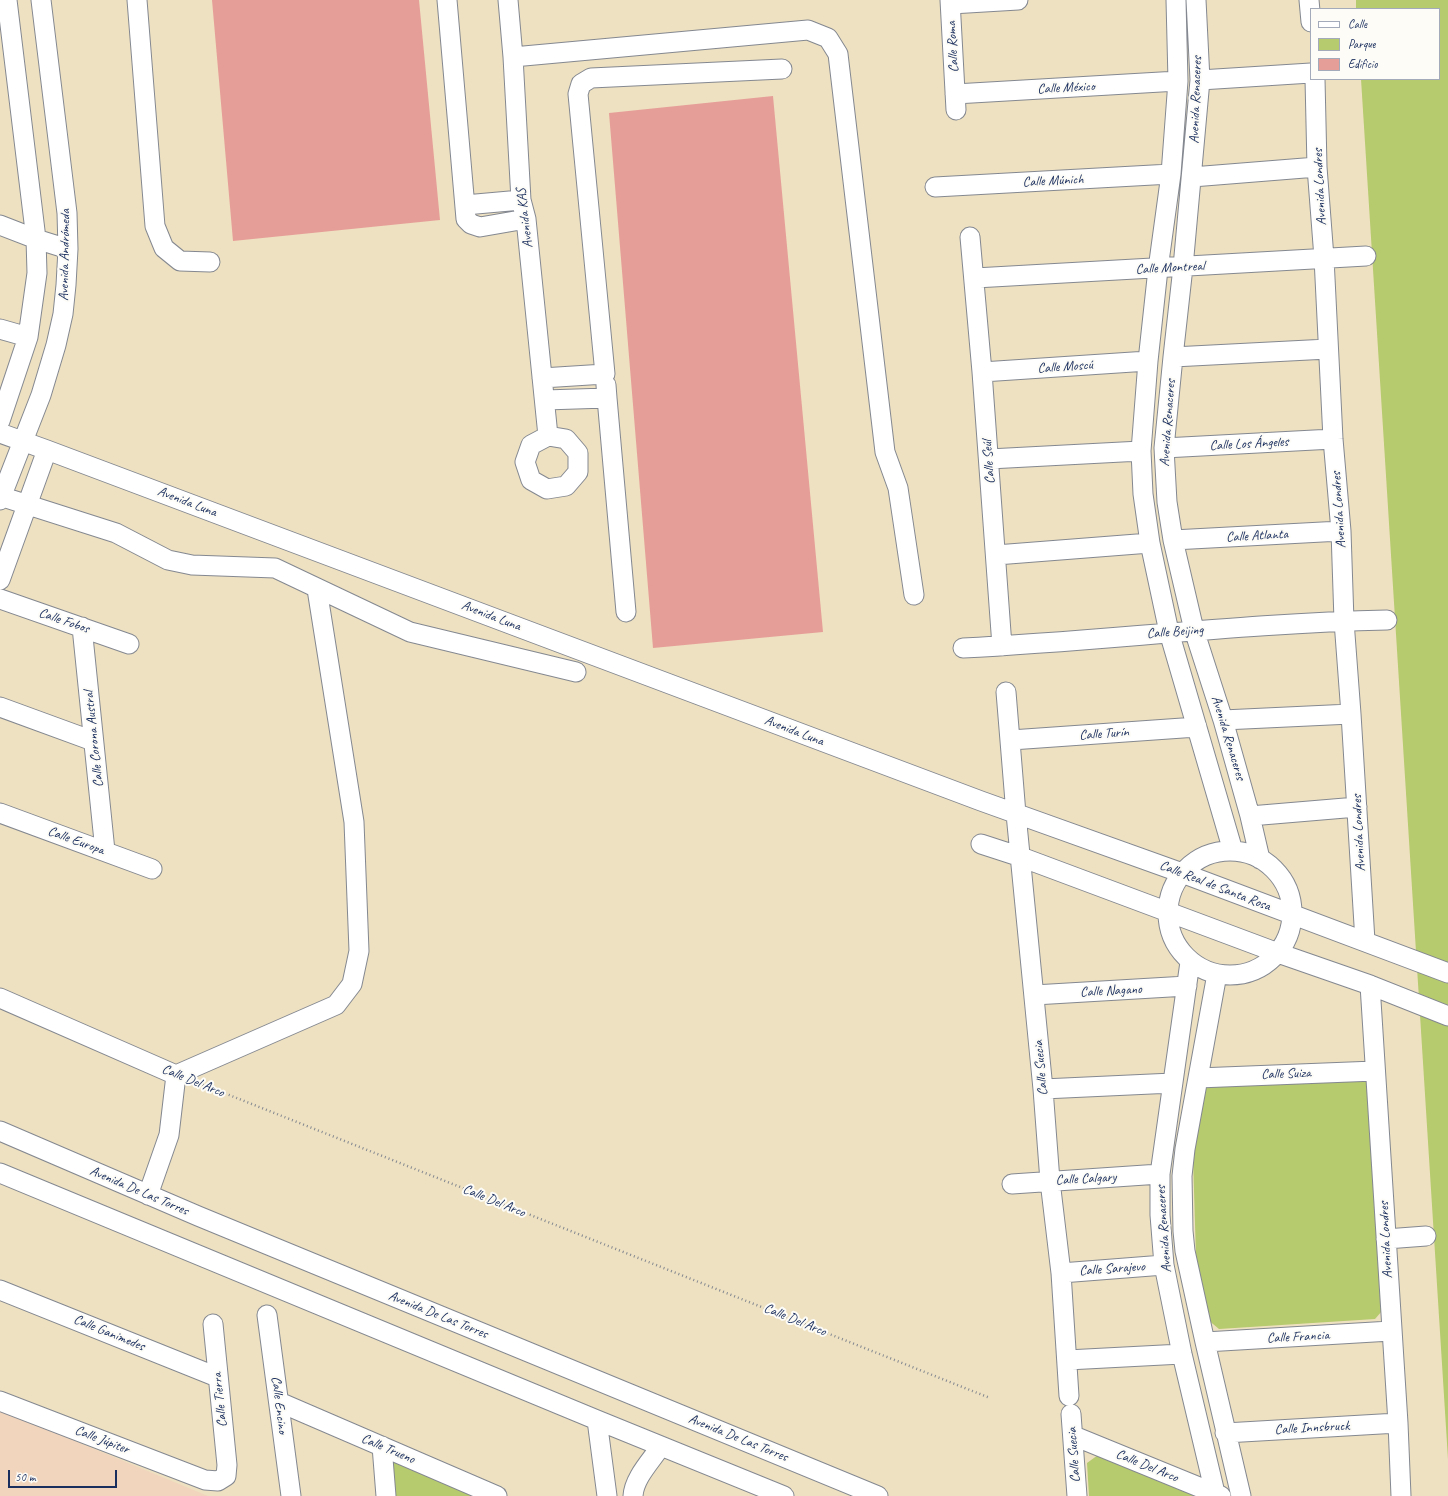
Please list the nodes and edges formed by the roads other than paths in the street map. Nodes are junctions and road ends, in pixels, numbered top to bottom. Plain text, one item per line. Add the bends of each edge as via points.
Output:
1 (6, 0) edge
2 (41, 0) edge
3 (137, 0) edge
4 (447, 0) edge
5 (508, 0) edge
6 (1018, 0) edge
7 (1176, 0) edge
8 (1196, 0) edge
9 (1309, 0) edge
10 (950, 2) edge
11 (1310, 11) edge
12 (514, 57) junction
13 (782, 69) dead end
14 (1310, 73) edge
15 (1200, 80) junction
16 (1315, 80) edge
17 (1178, 81) junction
18 (956, 102) joint
19 (1318, 167) junction
20 (1171, 174) junction
21 (1192, 177) junction
22 (935, 187) dead end
23 (521, 200) junction
24 (465, 205) junction
25 (526, 219) junction
26 (0, 224) edge
27 (970, 237) dead end
28 (36, 239) junction
29 (68, 249) junction
30 (1366, 256) dead end
31 (1324, 258) junction
32 (210, 262) dead end
33 (1183, 267) junction
34 (1158, 269) junction
35 (975, 278) junction
36 (0, 329) edge
37 (28, 338) junction
38 (1328, 349) junction
39 (1173, 357) junction
40 (1148, 361) junction
41 (982, 372) junction
42 (605, 374) junction
43 (542, 378) junction
44 (607, 398) junction
45 (545, 400) junction
46 (0, 421) edge
47 (0, 433) edge
48 (548, 436) dead end
49 (1333, 439) junction
50 (23, 441) junction
51 (1164, 448) junction
52 (48, 450) junction
53 (1141, 451) junction
54 (989, 459) junction
55 (0, 498) edge
56 (27, 505) junction
57 (1341, 531) junction
58 (1173, 540) junction
59 (1150, 543) junction
60 (996, 555) junction
61 (0, 580) edge
62 (317, 589) junction
63 (914, 595) dead end
64 (0, 599) edge
65 (626, 612) dead end
66 (1387, 620) dead end
67 (1344, 621) junction
68 (82, 627) junction
69 (1194, 630) junction
70 (1169, 632) junction
71 (128, 644) dead end
72 (1002, 646) junction
73 (963, 648) dead end
74 (576, 672) dead end
75 (1006, 692) dead end
76 (0, 707) edge
77 (1352, 714) junction
78 (1223, 720) junction
79 (1197, 727) junction
80 (1011, 740) junction
81 (94, 741) junction
82 (980, 801) joint
83 (1357, 807) junction
84 (0, 813) edge
85 (1016, 814) junction
86 (1250, 816) junction
87 (981, 844) dead end
88 (105, 851) junction
89 (1233, 851) junction
90 (1021, 857) junction
91 (1260, 859) junction
92 (152, 869) dead end
93 (1182, 873) junction
94 (1167, 912) junction
95 (1292, 915) junction
96 (1365, 941) junction
97 (1278, 953) junction
98 (1190, 962) junction
99 (1448, 973) edge
100 (1217, 974) junction
101 (1370, 984) junction
102 (1187, 986) junction
103 (1034, 995) junction
104 (0, 998) edge
105 (1448, 1016) edge
106 (1375, 1071) junction
107 (176, 1075) junction
108 (1198, 1078) junction
109 (1173, 1082) junction
110 (1043, 1089) junction
111 (0, 1131) edge
112 (0, 1173) edge
113 (1160, 1174) junction
114 (1050, 1181) junction
115 (1012, 1184) dead end
116 (148, 1195) junction
117 (1426, 1236) dead end
118 (1386, 1239) junction
119 (1164, 1265) junction
120 (1060, 1273) junction
121 (0, 1290) edge
122 (267, 1315) dead end
123 (213, 1324) dead end
124 (1391, 1331) junction
125 (1205, 1342) junction
126 (1182, 1354) junction
127 (1067, 1360) junction
128 (218, 1377) junction
129 (0, 1401) edge
130 (279, 1402) junction
131 (597, 1420) junction
132 (1398, 1423) junction
133 (1226, 1433) junction
134 (1074, 1436) junction
135 (382, 1446) junction
136 (661, 1446) junction
137 (226, 1476) joint
138 (1218, 1495) edge
139 (291, 1496) edge
140 (386, 1496) edge
141 (497, 1496) edge
142 (606, 1496) edge
143 (633, 1496) edge
144 (784, 1496) edge
145 (878, 1496) edge
146 (1077, 1496) edge
147 (1241, 1496) edge
148 (1401, 1496) edge

1 - 28 street, Avenida Andrómeda
2 - 29 street, Avenida Andrómeda via 67,213
3 - 32 street via 155,226 164,248 180,261
4 - 24 street
5 - 12 street, Avenida KAS
6 - 10 street
7 - 17 street, Avenida Renaceres
8 - 15 street, Avenida Renaceres
9 - 11 street
10 - 18 street, Calle Roma
12 - 23 street, Avenida KAS
12 - 63 street via 808,30 828,38 838,54 885,452 898,488
13 - 42 street via 591,78 581,84 578,94
14 - 15 street
15 - 21 street, Avenida Renaceres
16 - 19 street, Avenida Londres
17 - 18 street, Calle México
17 - 20 street, Avenida Renaceres
19 - 21 street
19 - 31 street, Avenida Londres
20 - 22 street, Calle Múnich
20 - 34 street, Avenida Renaceres
21 - 33 street, Avenida Renaceres
23 - 24 street
23 - 25 street, Avenida KAS
24 - 25 street via 466,219 480,227
25 - 43 street, Avenida KAS
26 - 28 street
27 - 35 street, Calle Seúl
28 - 29 street
28 - 37 street, Avenida Andrómeda via 37,273
29 - 50 street, Avenida Andrómeda via 63,314 41,395
30 - 31 street, Calle Montreal
31 - 33 street, Calle Montreal
31 - 38 street, Avenida Londres
33 - 34 street, Calle Montreal
33 - 39 street, Avenida Renaceres
34 - 35 street, Calle Montreal
34 - 40 street, Avenida Renaceres
35 - 41 street, Calle Seúl
36 - 37 street
37 - 46 street, Avenida Andrómeda
38 - 39 street
38 - 49 street, Avenida Londres
39 - 51 street, Avenida Renaceres
40 - 41 street, Calle Moscú
40 - 53 street, Avenida Renaceres
41 - 54 street, Calle Seúl
42 - 43 street
42 - 44 street
43 - 45 street, Avenida KAS
44 - 45 street
44 - 65 street
45 - 48 street, Avenida KAS
47 - 50 street, Avenida Luna
49 - 51 street, Calle Los Ángeles
49 - 57 street, Avenida Londres
50 - 52 street, Avenida Luna
50 - 55 street, Avenida Andrómeda
51 - 58 street, Avenida Renaceres via 1167,502
52 - 56 street
52 - 82 street, Avenida Luna
53 - 54 street
53 - 59 street, Avenida Renaceres via 1143,494
54 - 60 street, Calle Seúl
55 - 56 street
56 - 61 street
56 - 62 street via 116,533 168,560 192,565 275,568
57 - 58 street, Calle Atlanta
57 - 67 street, Avenida Londres
58 - 69 street, Avenida Renaceres
59 - 60 street
59 - 70 street, Avenida Renaceres
60 - 72 street, Calle Seúl
62 - 74 street via 410,632
62 - 107 street via 354,822 360,951 352,984 336,1005
64 - 68 street, Calle Fobos
66 - 67 street, Calle Beijing
67 - 69 street, Calle Beijing
67 - 77 street, Avenida Londres
68 - 71 street, Calle Fobos
68 - 81 street, Calle Corona Austral
69 - 70 street, Calle Beijing
69 - 78 street, Avenida Renaceres
70 - 72 street, Calle Beijing
70 - 79 street, Avenida Renaceres
72 - 73 street, Calle Beijing
75 - 80 street, Calle Suecia
76 - 81 street
77 - 78 street
77 - 83 street, Avenida Londres
78 - 86 street, Avenida Renaceres
79 - 80 street, Calle Turín
79 - 89 street, Avenida Renaceres
80 - 85 street, Calle Suecia
81 - 88 street, Calle Corona Austral
82 - 85 street, Calle Real de Santa Rosa
83 - 86 street
83 - 96 street, Avenida Londres
84 - 88 street, Calle Europa
85 - 90 street, Calle Suecia
85 - 93 street, Calle Real de Santa Rosa
86 - 91 street, Avenida Renaceres
87 - 90 street
88 - 92 street, Calle Europa
89 - 91 street via 1247,853
89 - 93 street via 1214,853 1196,860
90 - 94 street
90 - 103 street, Calle Suecia
91 - 95 street via 1274,869 1284,882 1290,898
93 - 94 street via 1171,891
93 - 95 street, Calle Real de Santa Rosa
94 - 97 street
94 - 98 street via 1170,931 1178,948
95 - 96 street, Calle Real de Santa Rosa
95 - 97 street via 1286,941
96 - 99 street, Calle Real de Santa Rosa
97 - 100 street via 1257,969 1244,974
97 - 101 street
98 - 100 street
98 - 102 street, Avenida Renaceres
100 - 108 street, Avenida Renaceres
101 - 105 street
101 - 106 street, Avenida Londres
102 - 103 street, Calle Nagano
102 - 109 street, Avenida Renaceres
103 - 110 street, Calle Suecia
104 - 107 street, Calle Del Arco
106 - 108 street, Calle Suiza
106 - 118 street, Avenida Londres
107 - 116 street via 169,1135
108 - 125 street, Avenida Renaceres via 1182,1176 1183,1231 1188,1268
109 - 110 street
109 - 113 street, Avenida Renaceres
110 - 114 street, Calle Suecia
111 - 116 street, Avenida De Las Torres
112 - 131 street
113 - 114 street, Calle Calgary
113 - 119 street, Avenida Renaceres
114 - 115 street, Calle Calgary
114 - 120 street, Calle Suecia
116 - 145 street, Avenida De Las Torres
117 - 118 street
118 - 124 street, Avenida Londres
119 - 120 street, Calle Sarajevo
119 - 126 street, Avenida Renaceres
120 - 127 street, Calle Suecia
121 - 128 street, Calle Ganimedes
122 - 130 street, Calle Encino
123 - 128 street, Calle Tierra
124 - 125 street, Calle Francia
124 - 132 street, Avenida Londres
125 - 133 street, Avenida Renaceres
126 - 127 street
126 - 138 street, Avenida Renaceres
127 - 134 street, Calle Suecia
128 - 137 street, Calle Tierra
129 - 137 street, Calle Júpiter via 205,1480 218,1481
130 - 135 street, Calle Trueno
130 - 139 street, Calle Encino
131 - 136 street
131 - 142 street
132 - 133 street, Calle Innsbruck
132 - 148 street, Avenida Londres
133 - 147 street, Avenida Renaceres
134 - 138 street, Calle Del Arco
134 - 146 street, Calle Suecia
135 - 140 street
135 - 141 street, Calle Trueno
136 - 143 street via 640,1476
136 - 144 street

